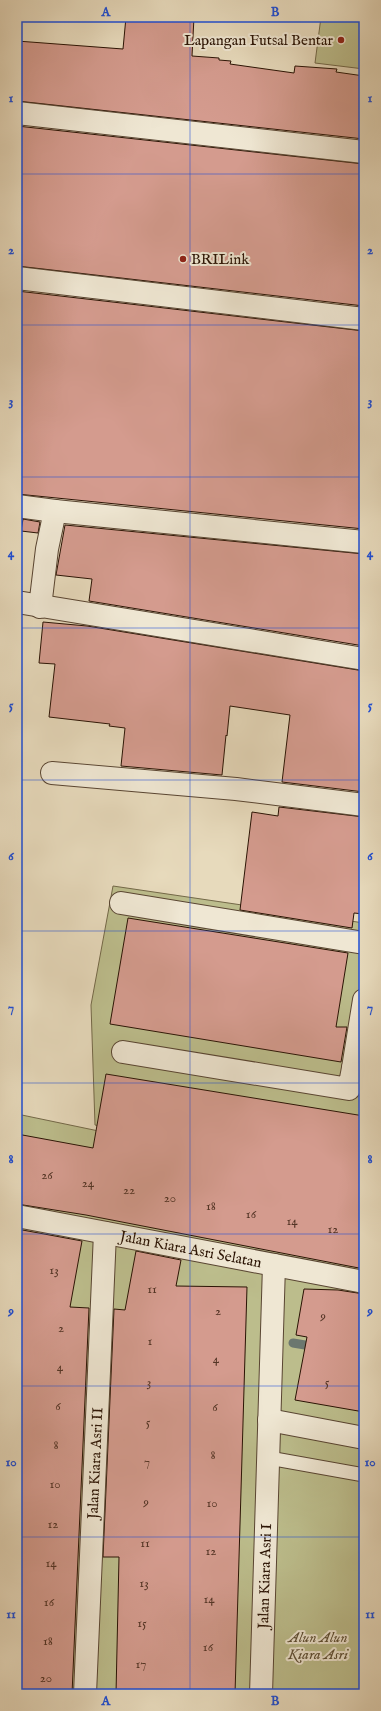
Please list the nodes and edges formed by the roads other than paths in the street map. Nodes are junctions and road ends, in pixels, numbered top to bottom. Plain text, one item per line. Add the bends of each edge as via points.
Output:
1 (17, 113) edge
2 (364, 152) edge
3 (17, 278) edge
4 (364, 319) edge
5 (17, 506) edge
6 (54, 511) junction
7 (364, 542) edge
8 (17, 602) edge
9 (40, 607) junction
10 (364, 659) edge
11 (52, 773) dead end
12 (364, 804) edge
13 (121, 903) dead end
14 (364, 943) edge
15 (364, 1000) edge
16 (123, 1052) dead end
17 (358, 1069) edge
18 (17, 1216) edge
19 (105, 1233) junction
20 (274, 1265) junction
21 (364, 1282) edge
22 (269, 1420) junction
23 (364, 1438) edge
24 (269, 1458) junction
25 (364, 1475) edge
26 (85, 1694) edge
27 (261, 1694) edge

1 - 2 street
3 - 4 street
5 - 6 street
6 - 7 street
6 - 9 street
8 - 9 street
9 - 10 street
11 - 12 street via 236,789
13 - 14 street
15 - 17 street
16 - 17 street via 349,1090
18 - 19 street, Jalan Kiara Asri Selatan
19 - 20 street, Jalan Kiara Asri Selatan
19 - 26 street, Jalan Kiara Asri II
20 - 21 street, Jalan Kiara Asri Selatan
20 - 22 street, Jalan Kiara Asri I
22 - 23 street
22 - 24 street, Jalan Kiara Asri I
24 - 25 lane
24 - 27 street, Jalan Kiara Asri I

